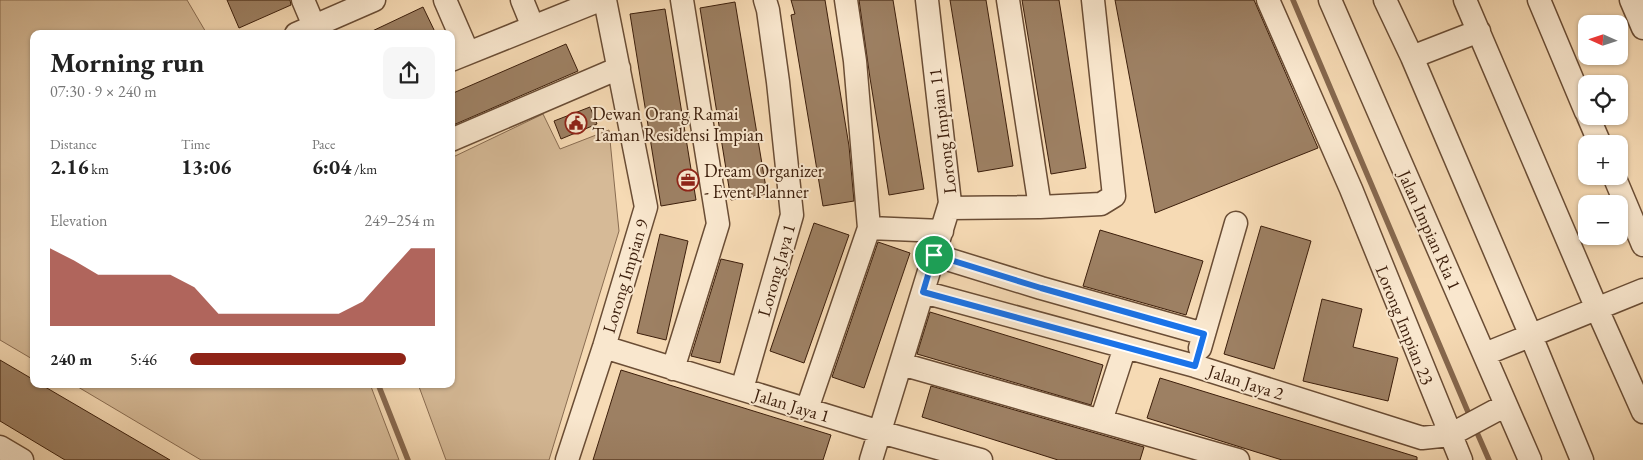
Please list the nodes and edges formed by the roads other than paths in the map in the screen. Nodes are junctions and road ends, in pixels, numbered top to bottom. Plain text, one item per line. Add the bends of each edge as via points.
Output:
1 (303, 0) edge
2 (374, 0) edge
3 (446, 0) edge
4 (522, 0) edge
5 (600, 0) edge
6 (605, 0) edge
7 (682, 0) edge
8 (764, 0) edge
9 (846, 0) edge
10 (927, 0) edge
11 (1008, 0) edge
12 (1093, 0) edge
13 (1268, 0) edge
14 (1330, 0) edge
15 (1385, 0) edge
16 (1466, 0) edge
17 (1539, 0) edge
18 (1631, 0) edge
19 (533, 27) junction
20 (1643, 28) edge
21 (305, 30) edge
22 (454, 30) edge
23 (1479, 31) junction
24 (455, 36) edge
25 (460, 56) edge
26 (1412, 57) junction
27 (619, 68) junction
28 (1578, 93) edge
29 (455, 138) edge
30 (1618, 185) edge
31 (1040, 207) junction
32 (949, 208) junction
33 (1236, 223) dead end
34 (869, 228) junction
35 (942, 230) junction
36 (1643, 246) edge
37 (934, 255) junction
38 (1643, 290) edge
39 (923, 292) junction
40 (1597, 309) junction
41 (1204, 334) junction
42 (1531, 336) junction
43 (604, 347) junction
44 (1125, 347) junction
45 (1485, 354) junction
46 (901, 364) junction
47 (1195, 366) junction
48 (673, 369) junction
49 (742, 390) junction
50 (807, 409) junction
51 (1496, 410) junction
52 (1643, 412) edge
53 (1101, 421) junction
54 (1458, 430) junction
55 (880, 432) junction
56 (0, 447) edge
57 (1196, 454) edge
58 (22, 460) edge
59 (567, 460) edge
60 (871, 460) edge
61 (982, 460) edge
62 (1238, 460) edge
63 (1461, 460) edge
64 (1530, 460) edge
65 (1582, 460) edge

1 - 21 street
2 - 21 street
3 - 22 street
4 - 19 street
5 - 19 street
6 - 27 street, Lorong Impian 9
7 - 48 street via 718,224
8 - 49 street, Lorong Jaya 1 via 778,82 792,215
9 - 34 street
10 - 32 street, Lorong Impian 11
11 - 31 street
12 - 31 street via 1114,196 1101,204
13 - 54 street, Lorong Impian 23
14 - 45 street, Jalan Impian Ria 1
15 - 26 street
16 - 23 street
17 - 28 street
18 - 20 street
19 - 25 street
23 - 26 street
23 - 40 street
24 - 25 street
26 - 42 street
27 - 29 street
27 - 43 street, Lorong Impian 9 via 646,207
30 - 36 street
31 - 32 street
32 - 35 street, Lorong Impian 11
33 - 41 street
34 - 35 street
34 - 50 street
35 - 37 street, Lorong Impian 11
37 - 39 street, Lorong Impian 11
37 - 41 street
38 - 40 street
39 - 44 street, Jalan Jaya 2
39 - 46 street, Lorong Impian 11
40 - 42 street
40 - 52 street
41 - 47 street
42 - 45 street
42 - 65 street
43 - 48 street, Jalan Jaya 1
43 - 59 street, Lorong Impian 9
44 - 47 street, Jalan Jaya 2
44 - 53 street
45 - 51 street, Jalan Impian Ria 1
46 - 53 street
46 - 55 street, Lorong Impian 11
47 - 54 street, Jalan Jaya 2 via 1422,438
48 - 49 street, Jalan Jaya 1
49 - 50 street, Jalan Jaya 1
50 - 55 street, Jalan Jaya 1
51 - 54 street, Jalan Jaya 2
51 - 64 street, Jalan Impian Ria 1
53 - 57 street
54 - 63 street, Lorong Impian 23
55 - 60 street, Lorong Impian 11
55 - 61 street, Jalan Jaya 1
56 - 58 street
57 - 62 street

